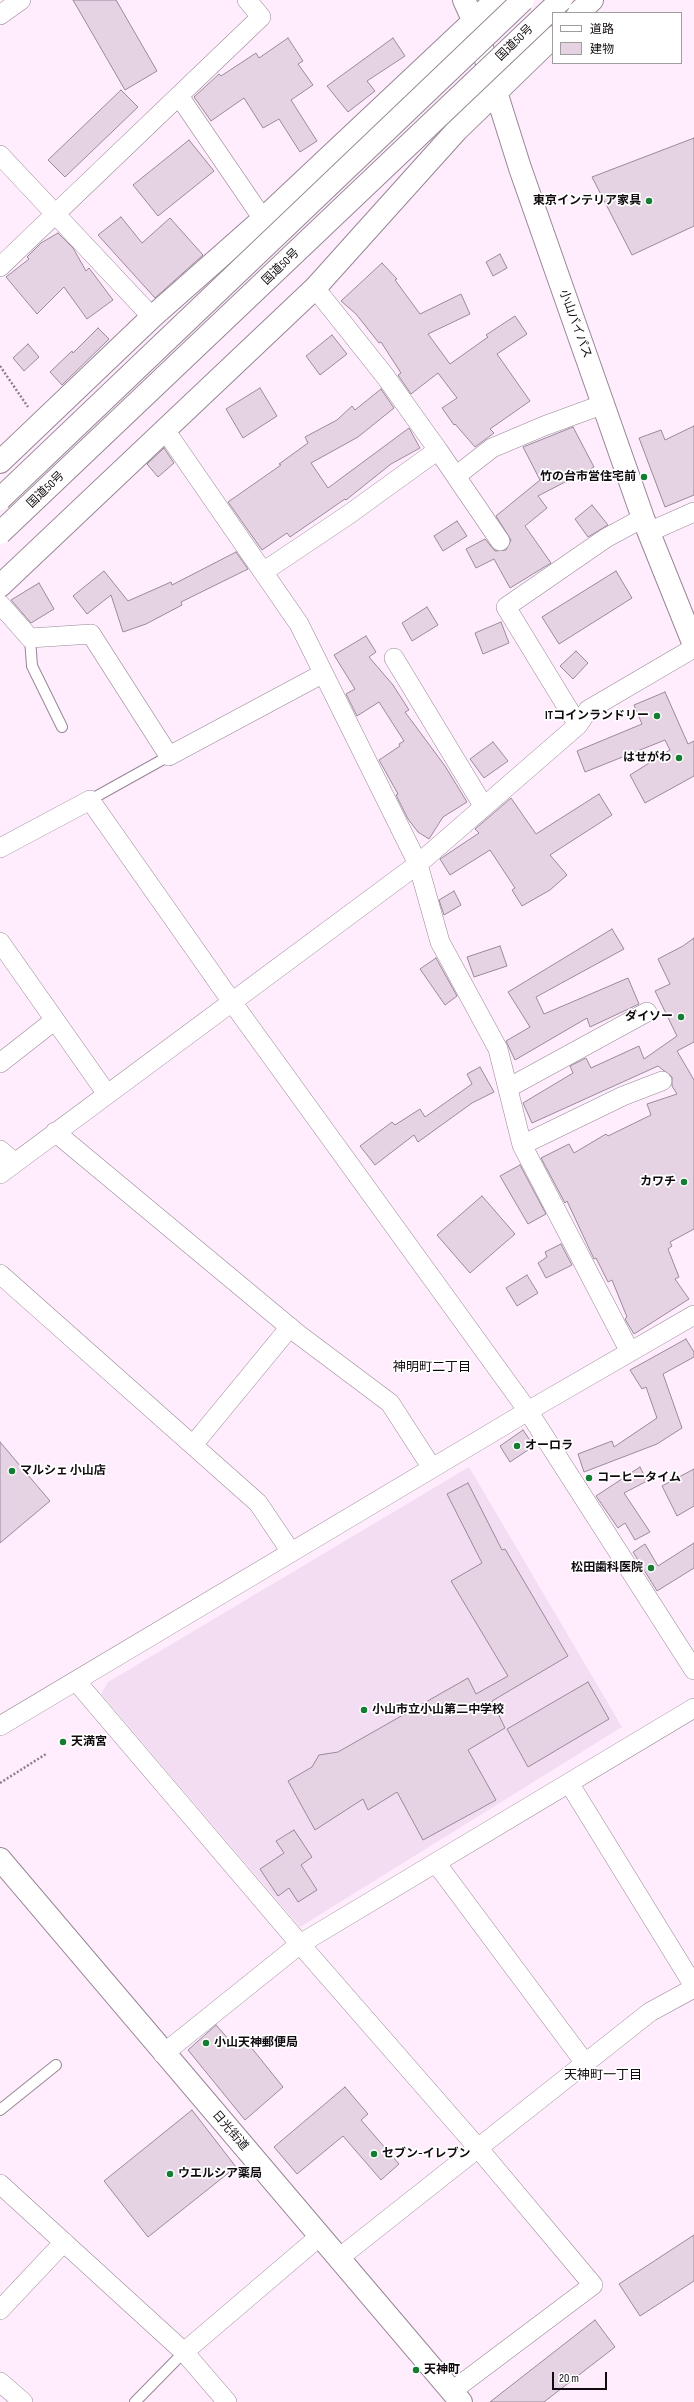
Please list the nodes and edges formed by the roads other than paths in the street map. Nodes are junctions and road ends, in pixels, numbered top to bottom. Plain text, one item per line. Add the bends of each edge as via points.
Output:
1 (21, 0) edge
2 (247, 0) edge
3 (464, 0) edge
4 (496, 0) edge
5 (524, 0) edge
6 (561, 0) edge
7 (592, 0) edge
8 (579, 12) edge
9 (0, 14) edge
10 (474, 22) junction
11 (552, 38) edge
12 (495, 92) junction
13 (178, 96) junction
14 (0, 155) edge
15 (55, 214) junction
16 (263, 219) junction
17 (0, 267) edge
18 (315, 288) junction
19 (152, 317) junction
20 (604, 404) junction
21 (165, 430) junction
22 (438, 450) junction
23 (0, 462) edge
24 (456, 476) junction
25 (0, 499) edge
26 (694, 512) edge
27 (646, 525) junction
28 (0, 534) edge
29 (500, 541) dead end
30 (263, 572) junction
31 (0, 586) edge
32 (0, 604) edge
33 (30, 638) junction
34 (694, 647) edge
35 (394, 658) dead end
36 (322, 674) junction
37 (578, 725) junction
38 (62, 727) dead end
39 (170, 756) junction
40 (90, 800) junction
41 (484, 807) junction
42 (0, 848) edge
43 (418, 864) junction
44 (0, 942) edge
45 (232, 1002) junction
46 (647, 1012) dead end
47 (55, 1020) junction
48 (0, 1063) edge
49 (662, 1081) dead end
50 (508, 1088) junction
51 (107, 1094) junction
52 (55, 1132) junction
53 (522, 1145) junction
54 (5, 1162) edge
55 (0, 1274) edge
56 (694, 1315) edge
57 (290, 1327) junction
58 (630, 1352) junction
59 (528, 1411) junction
60 (193, 1445) junction
61 (432, 1468) junction
62 (291, 1552) junction
63 (694, 1670) edge
64 (76, 1681) junction
65 (694, 1708) edge
66 (0, 1726) edge
67 (569, 1783) junction
68 (0, 1859) edge
69 (436, 1863) junction
70 (300, 1944) junction
71 (694, 1987) edge
72 (164, 2054) junction
73 (585, 2063) junction
74 (56, 2065) dead end
75 (0, 2110) edge
76 (478, 2148) junction
77 (0, 2184) edge
78 (320, 2236) junction
79 (64, 2242) junction
80 (339, 2258) junction
81 (0, 2310) edge
82 (184, 2352) junction
83 (0, 2382) edge
84 (457, 2396) edge
85 (23, 2402) edge
86 (135, 2402) edge
87 (226, 2402) edge

1 - 9 street
2 - 13 street via 261,17
3 - 10 main road, 小山バイパス
4 - 10 main road
5 - 25 main road, 国道50号, bridge
6 - 28 main road, 国道50号, bridge
7 - 8 main road
10 - 12 main road, 小山バイパス
10 - 16 main road
11 - 12 main road
12 - 18 main road via 457,130
12 - 20 main road, 小山バイパス
13 - 15 street
13 - 16 street
14 - 15 street
15 - 17 street
15 - 19 street
16 - 19 main road
18 - 21 main road
18 - 22 street via 386,376
19 - 23 main road
20 - 24 street via 492,448
20 - 27 main road, 小山バイパス
21 - 30 street
21 - 31 main road
22 - 24 street
22 - 30 street
24 - 29 street
26 - 27 street
27 - 34 main road, 小山バイパス
27 - 37 street via 606,538 506,607
30 - 36 street via 299,624
32 - 33 street
33 - 38 lane via 32,666
33 - 39 street via 91,634
34 - 37 street via 588,710
35 - 41 street
36 - 39 street
36 - 43 street
37 - 41 street
39 - 40 lane
40 - 42 street
40 - 45 street
41 - 43 street
43 - 45 street
43 - 50 street via 440,942 498,1049
44 - 47 street
45 - 51 street
45 - 59 street
46 - 50 street
47 - 48 street
47 - 51 street
49 - 53 street via 623,1096
50 - 53 street
51 - 52 street
52 - 54 street
52 - 57 street
53 - 58 street
55 - 60 street
56 - 58 street
57 - 60 street
57 - 61 street via 390,1403
58 - 59 street
59 - 61 street
59 - 63 street
60 - 62 street via 258,1503
61 - 62 street
62 - 64 street
64 - 66 street
64 - 70 street
65 - 67 street
67 - 69 street
67 - 71 street
68 - 72 main road, 日光街道
69 - 70 street
69 - 73 street
70 - 72 street
70 - 76 street
71 - 73 street via 650,2012
72 - 78 main road, 日光街道
73 - 76 street
74 - 75 lane
76 - 80 street
76 - 84 street via 593,2285
77 - 79 street
78 - 80 main road, 日光街道
78 - 82 street
79 - 81 street
79 - 82 street
80 - 84 main road, 日光街道
82 - 86 lane
82 - 87 street
83 - 85 street

